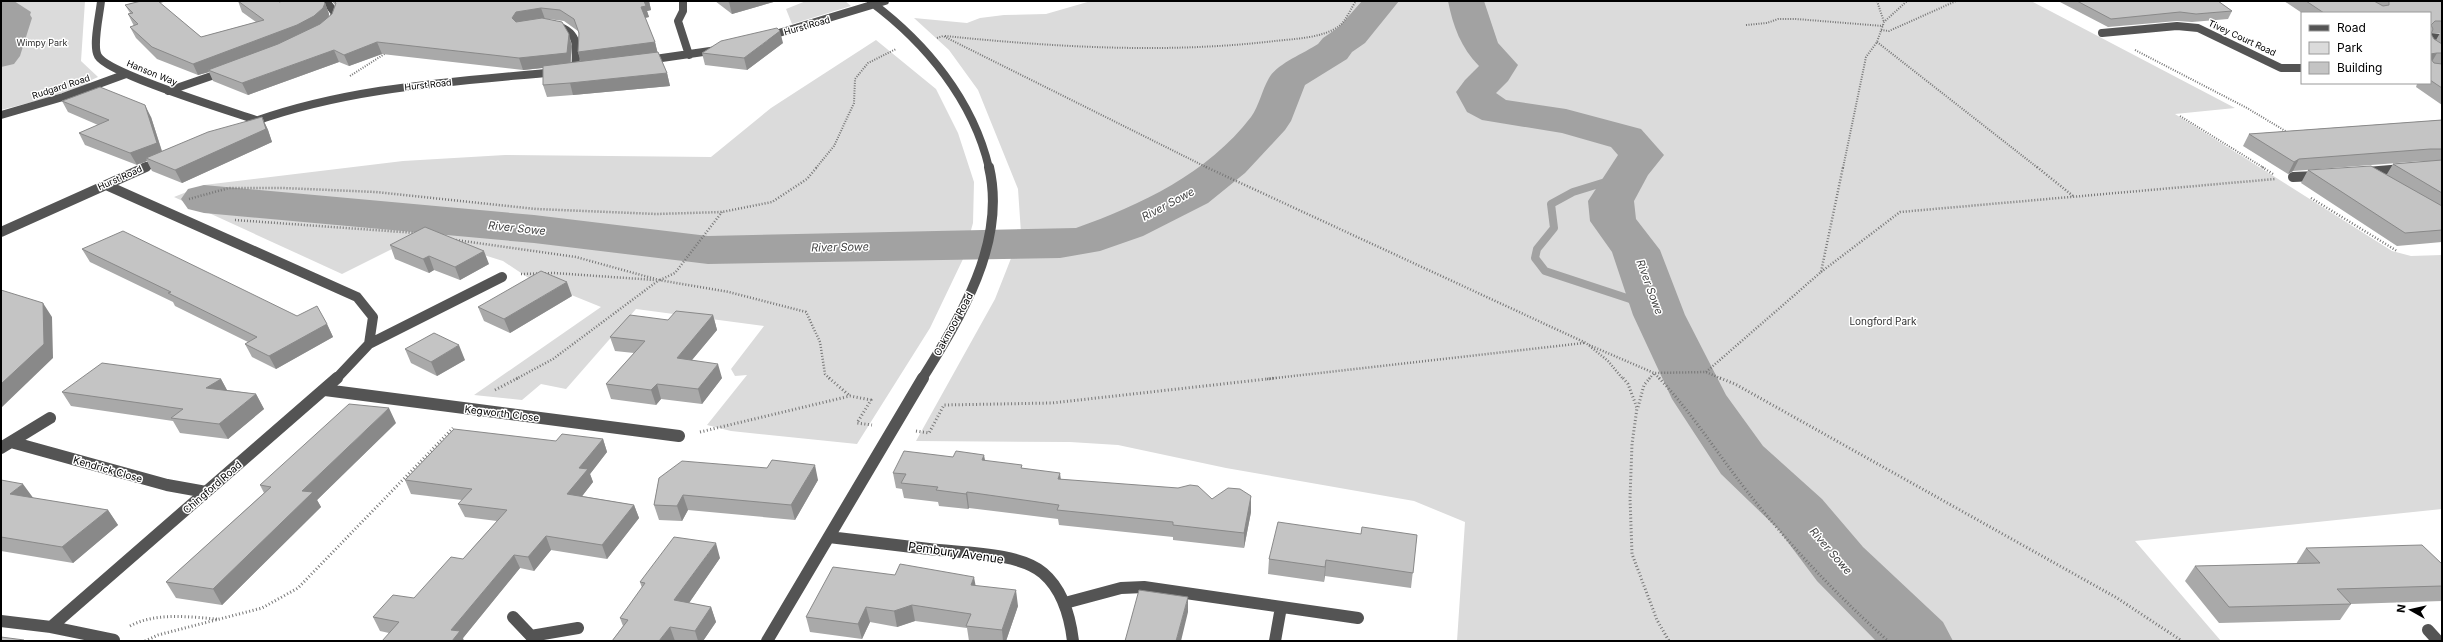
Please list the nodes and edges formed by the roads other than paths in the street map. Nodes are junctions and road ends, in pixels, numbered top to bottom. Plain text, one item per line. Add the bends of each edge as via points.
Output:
1 (101, 1) edge
2 (326, 1) edge
3 (682, 1) edge
4 (885, 1) edge
5 (872, 3) edge
6 (544, 23) edge
7 (326, 26) edge
8 (2102, 33) road end
9 (2431, 37) edge
10 (2442, 38) edge
11 (758, 40) edge
12 (723, 49) edge
13 (689, 54) junction
14 (637, 62) edge
15 (233, 68) edge
16 (2301, 68) edge
17 (126, 74) junction
18 (168, 91) junction
19 (1, 115) edge
20 (256, 120) junction
21 (241, 126) edge
22 (170, 156) edge
23 (2412, 168) edge
24 (2354, 172) edge
25 (2367, 172) junction
26 (2324, 175) edge
27 (2293, 178) dead end
28 (2380, 180) edge
29 (106, 185) junction
30 (1, 232) edge
31 (502, 277) road end
32 (369, 344) junction
33 (325, 390) junction
34 (50, 418) dead end
35 (679, 436) road end
36 (11, 442) junction
37 (1, 448) edge
38 (206, 492) junction
39 (829, 537) junction
40 (1065, 603) junction
41 (1281, 607) junction
42 (513, 617) dead end
43 (1358, 618) dead end
44 (1, 621) edge
45 (51, 627) junction
46 (578, 628) dead end
47 (2428, 630) dead end
48 (529, 639) edge
49 (114, 640) edge
50 (767, 641) edge
51 (1073, 641) edge
52 (1275, 641) edge
53 (2438, 641) edge

1 - 17 street, Hanson Way via 97,54 102,61
2 - 7 street via 335,13 332,22
3 - 13 street via 683,11 678,21
4 - 5 street, Hurst Road
5 - 11 street, Hurst Road
5 - 39 street, Oakmoor Road via 918,43 939,65 955,88 982,144 990,173 993,198 984,256 958,314
6 - 20 street, Hurst Road via 560,25 572,31 578,41 578,69 370,91 320,99
8 - 16 street, Tivey Court Road via 2177,26 2198,28 2281,68
9 - 10 street
12 - 13 street
13 - 14 street
15 - 18 street
17 - 18 street, Hanson Way
17 - 19 street, Rudgard Road via 63,97
18 - 20 street, Hanson Way
20 - 21 street, Hurst Road
22 - 29 street, Hurst Road
23 - 25 street
24 - 25 street
25 - 28 street
26 - 27 street
29 - 30 street, Hurst Road
29 - 32 street via 357,297 373,318
31 - 32 street, Chingford Road
32 - 33 street, Chingford Road
33 - 35 street, Kegworth Close
33 - 38 street, Chingford Road
34 - 36 street
36 - 37 street
36 - 38 street, Kendrick Close via 167,485
38 - 45 street, Chingford Road
39 - 40 street, Pembury Avenue via 994,557 1033,566 1047,577
39 - 50 street, Oakmoor Road
40 - 41 street via 1121,588 1144,587
40 - 51 street, Pembury Avenue via 1071,619
41 - 43 street
41 - 52 street
42 - 48 street
44 - 45 street
45 - 49 street
46 - 48 street
47 - 53 street

